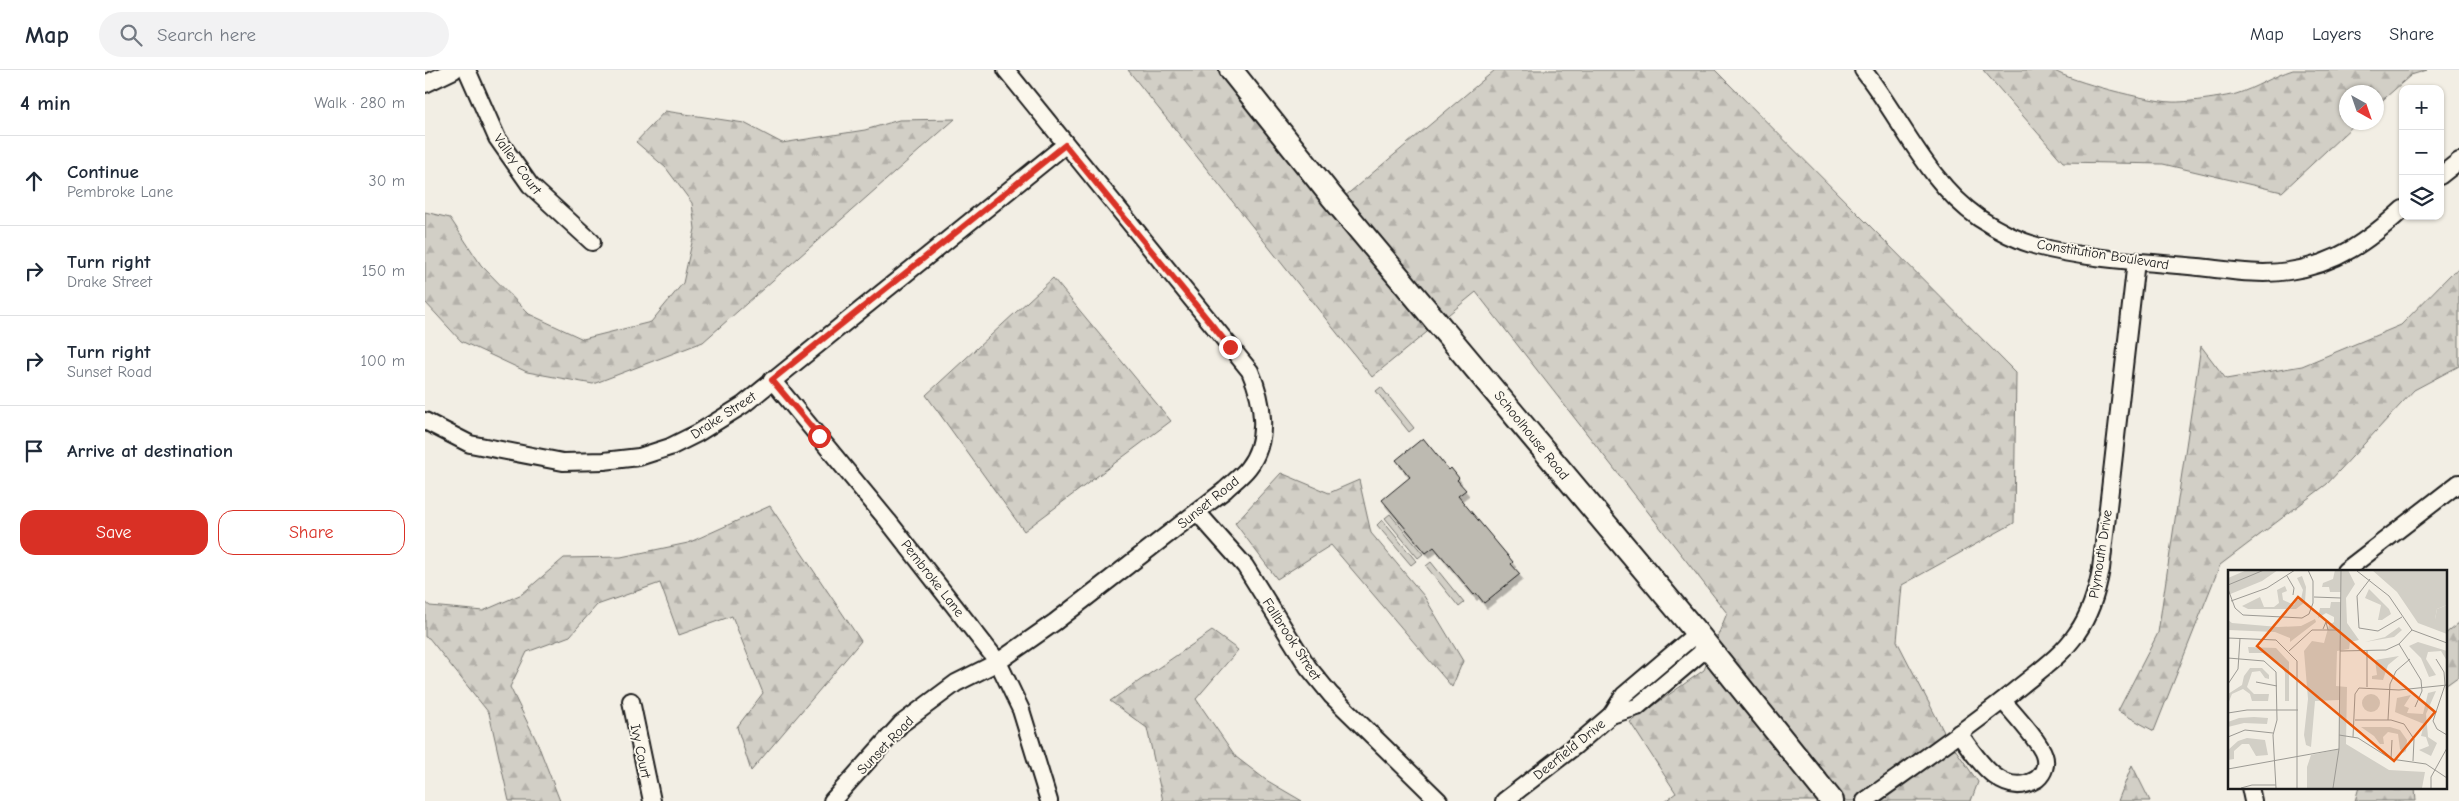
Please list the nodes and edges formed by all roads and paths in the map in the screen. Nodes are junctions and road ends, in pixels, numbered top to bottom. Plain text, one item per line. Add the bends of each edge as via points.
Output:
1 (454, 70) edge
2 (467, 70) edge
3 (1006, 70) edge
4 (1231, 70) edge
5 (1863, 70) edge
6 (425, 84) edge
7 (1065, 145) junction
8 (2459, 160) edge
9 (2441, 175) edge
10 (2399, 213) edge
11 (592, 242) dead end
12 (2136, 261) junction
13 (772, 380) junction
14 (425, 421) edge
15 (2459, 483) edge
16 (1197, 512) junction
17 (2346, 570) edge
18 (1703, 640) junction
19 (998, 662) junction
20 (631, 701) dead end
21 (2003, 701) junction
22 (1959, 733) junction
23 (2250, 788) edge
24 (652, 801) edge
25 (832, 801) edge
26 (1049, 801) edge
27 (1439, 801) edge
28 (1504, 801) edge
29 (1831, 801) edge
30 (1865, 801) edge
31 (2253, 801) edge

1 - 6 street
2 - 11 street, Valley Court via 497,138 530,184
3 - 7 street, Sunset Road
4 - 18 street, Schoolhouse Road via 1331,197
5 - 12 street, Constitution Boulevard via 1934,174 1978,217 2001,232 2037,246
7 - 13 street, Drake Street
7 - 16 street, Sunset Road via 1249,371 1258,389 1263,427 1258,450 1248,469
8 - 9 street
10 - 12 street, Constitution Boulevard via 2372,237 2337,258 2289,272
12 - 21 street, Plymouth Drive via 2097,594 2078,632 2061,653
13 - 14 street, Drake Street via 743,405 698,433 639,457 563,462 535,458 470,444
13 - 19 street, Pembroke Lane via 888,520
15 - 17 street
16 - 19 street, Sunset Road
16 - 27 street, Fallbrook Street via 1245,566 1308,667 1331,695
18 - 28 street, Deerfield Drive via 1637,708 1611,715
18 - 29 street, Schoolhouse Road
19 - 25 street, Sunset Road via 957,683 901,724
19 - 26 street, Pembroke Lane via 1021,710
20 - 24 street, Ivy Court
21 - 22 street, Plymouth Drive
21 - 22 street via 2044,754 2046,765 2040,777 2027,787 2012,788 1991,778
22 - 30 street, Plymouth Drive
23 - 31 street

